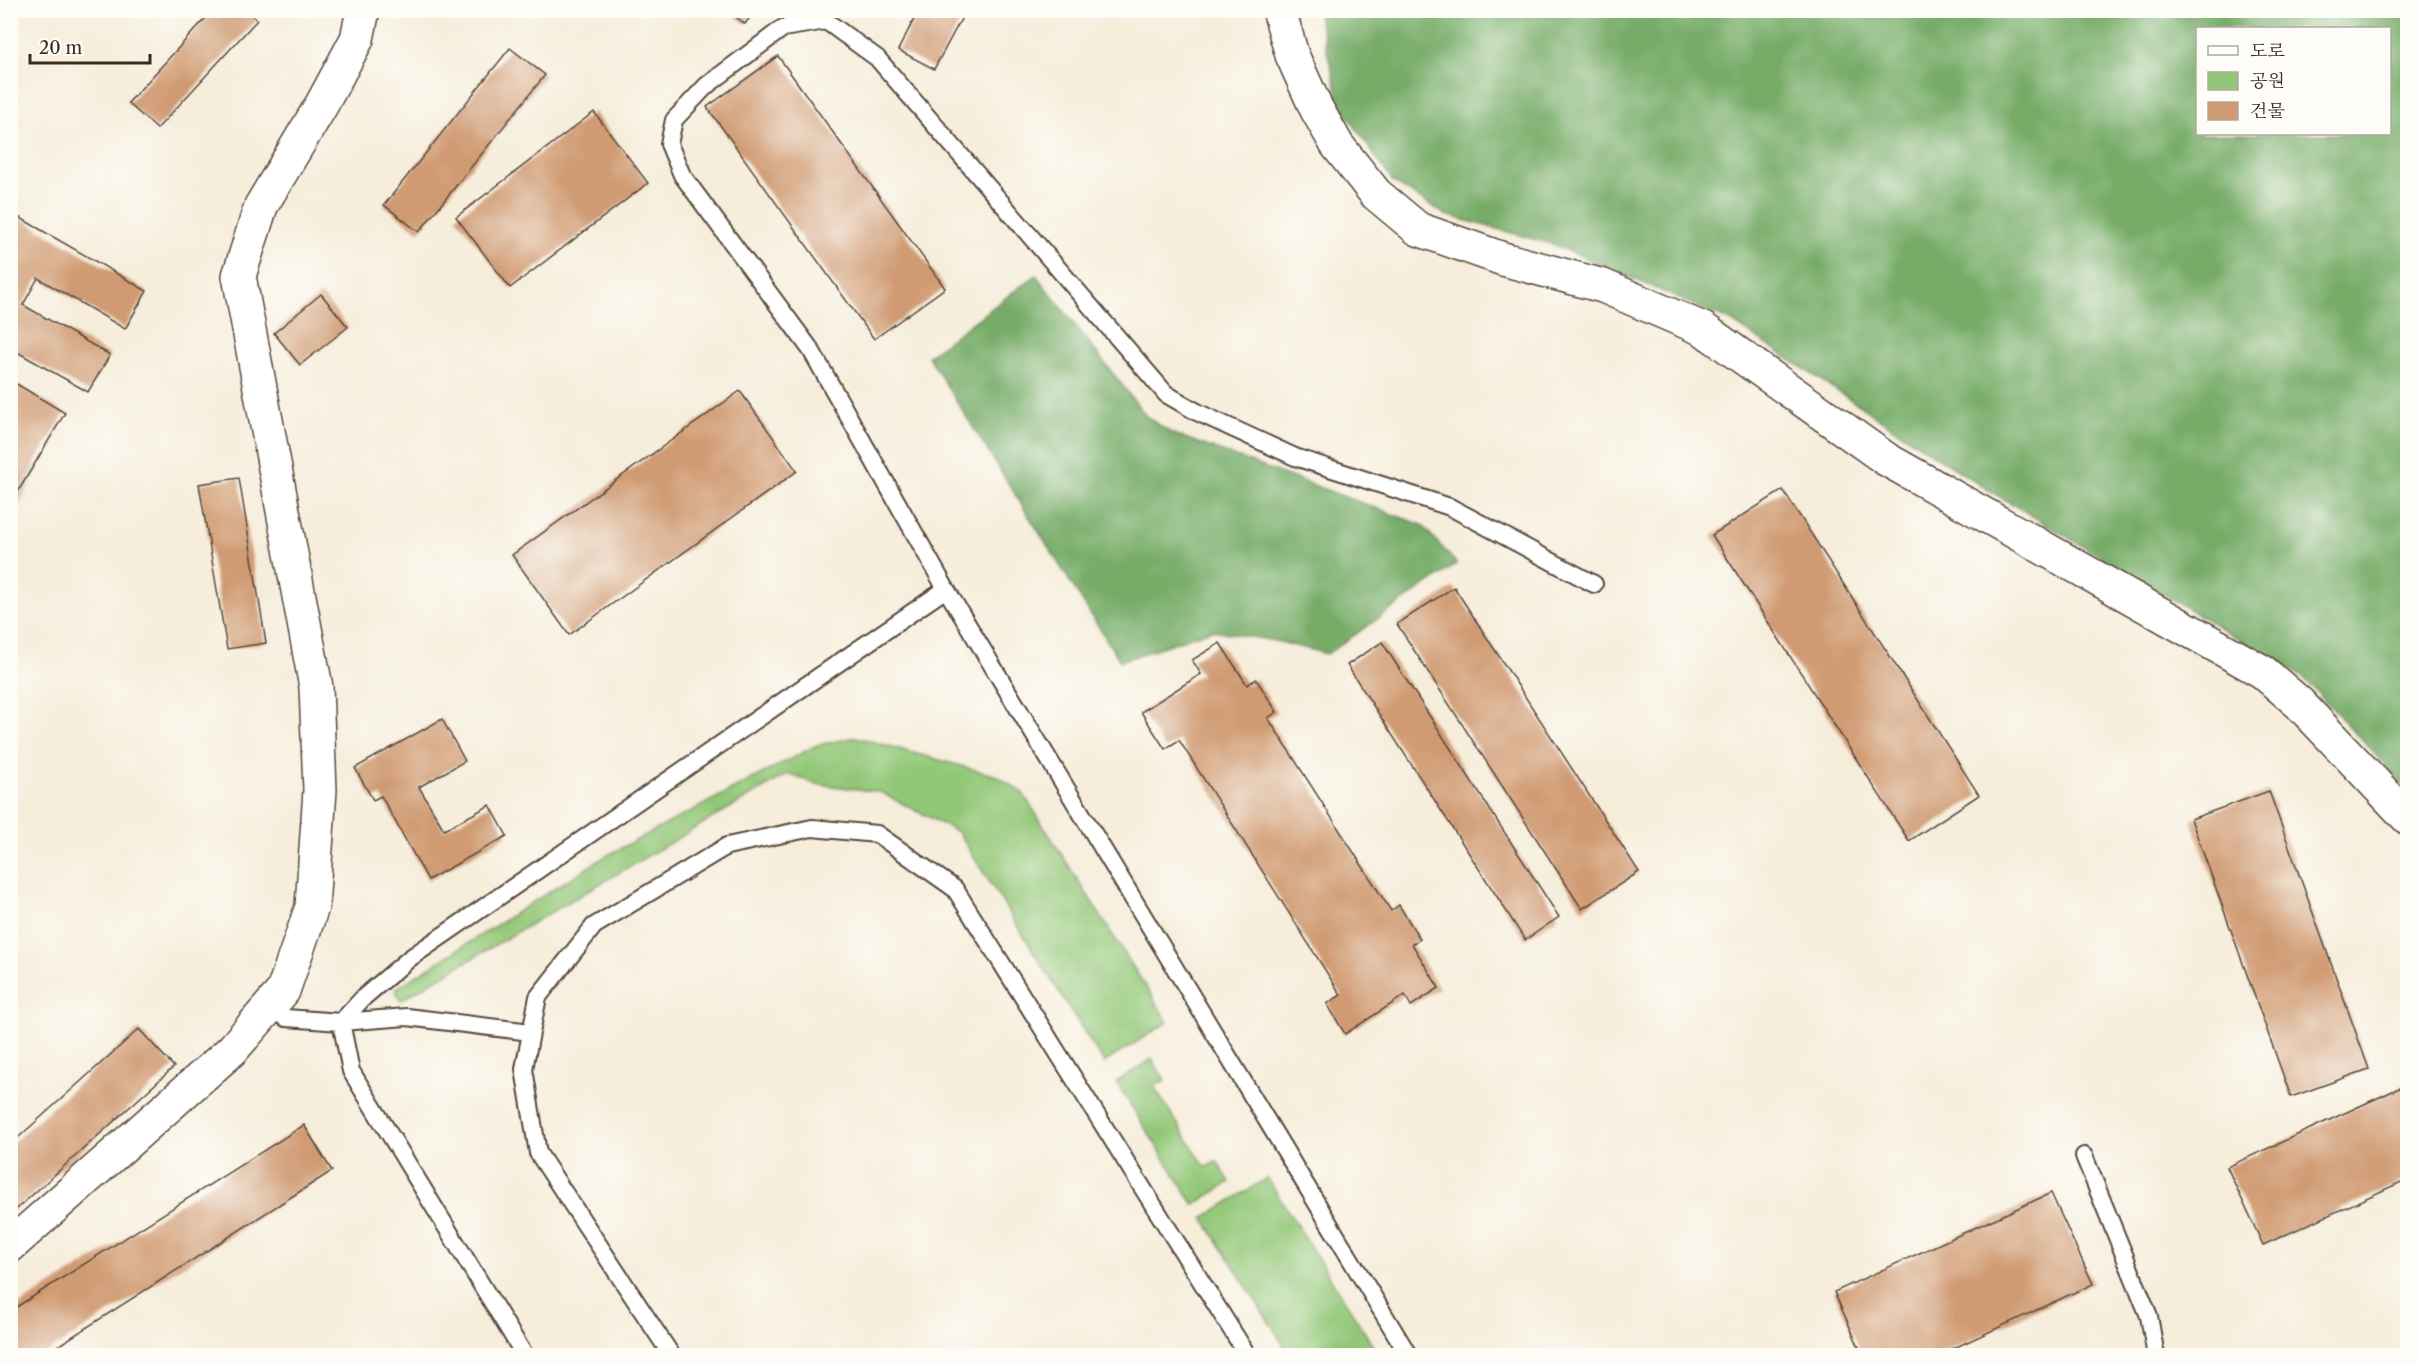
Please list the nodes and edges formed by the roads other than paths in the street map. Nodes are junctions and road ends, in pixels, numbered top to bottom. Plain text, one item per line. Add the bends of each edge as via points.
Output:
1 (363, 10) edge
2 (1279, 10) edge
3 (1594, 584) dead end
4 (946, 589) junction
5 (2408, 818) edge
6 (270, 1007) junction
7 (341, 1022) junction
8 (531, 1032) junction
9 (2084, 1156) dead end
10 (10, 1246) edge
11 (525, 1356) edge
12 (672, 1356) edge
13 (1248, 1356) edge
14 (1409, 1356) edge
15 (2156, 1356) edge

1 - 6 street via 357,39 261,206 239,276 316,687 320,790 312,907 283,991
2 - 5 street via 1292,55 1337,145 1376,194 1418,229 1503,259 1603,286 1703,329 1886,459 2263,672 2307,711
3 - 4 lane via 1450,507 1295,457 1166,394 877,58 826,21 783,28 706,86 674,120 669,144 682,175 811,350
4 - 7 lane via 410,958
4 - 14 lane
6 - 7 lane via 286,1018
6 - 10 street via 232,1050
7 - 8 lane via 407,1017
7 - 11 lane via 351,1071
8 - 12 lane via 524,1070 538,1153
8 - 13 lane via 538,997 594,926 727,846 812,828 877,834 954,889
9 - 15 lane via 2149,1316

